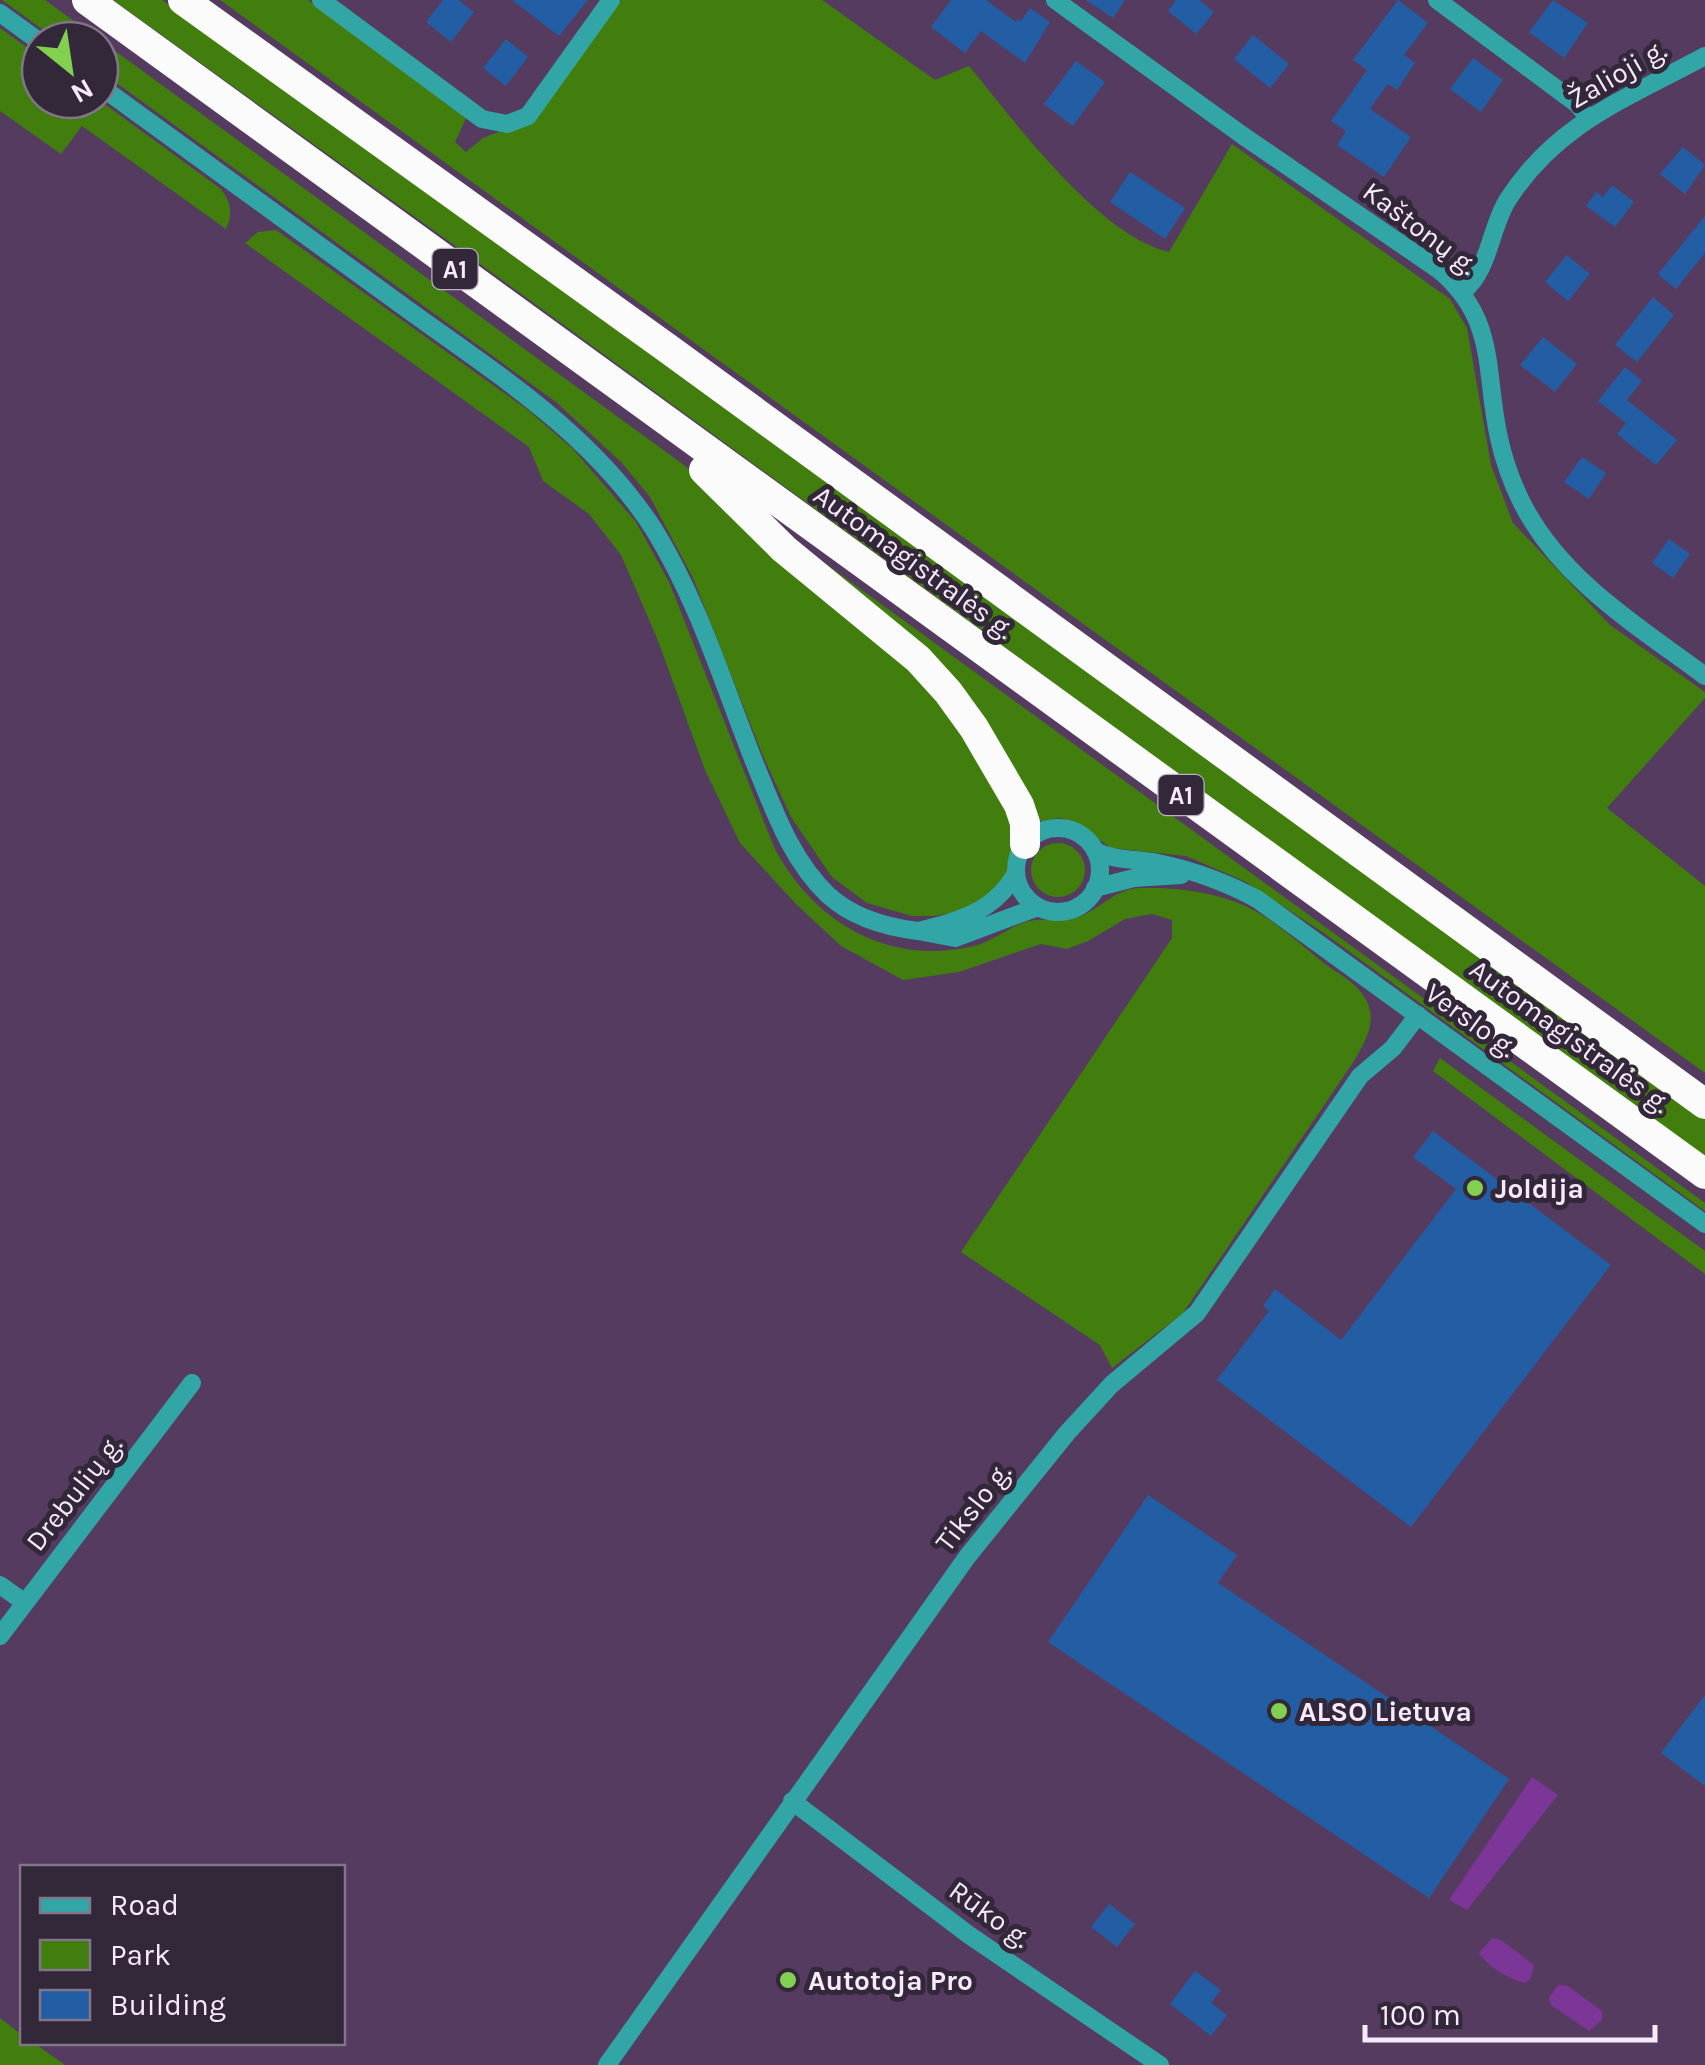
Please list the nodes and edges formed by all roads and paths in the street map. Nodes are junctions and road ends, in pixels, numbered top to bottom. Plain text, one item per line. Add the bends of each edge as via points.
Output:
1 (87, 0) edge
2 (183, 0) edge
3 (321, 0) edge
4 (611, 0) edge
5 (1055, 0) edge
6 (1437, 0) edge
7 (1705, 56) edge
8 (120, 101) edge
9 (1588, 117) junction
10 (251, 121) junction
11 (1463, 291) junction
12 (1705, 676) edge
13 (1025, 844) junction
14 (1095, 851) junction
15 (1016, 873) junction
16 (1196, 875) junction
17 (1095, 888) junction
18 (1038, 907) junction
19 (918, 931) junction
20 (1418, 1015) junction
21 (1628, 1048) junction
22 (1705, 1084) edge
23 (1705, 1104) edge
24 (1705, 1174) edge
25 (1705, 1224) edge
26 (192, 1383) dead end
27 (0, 1585) edge
28 (24, 1602) junction
29 (0, 1636) edge
30 (792, 1801) junction
31 (607, 2065) edge
32 (1160, 2065) edge

1 - 10 highway, Automagistralės g. / A1
2 - 21 highway, Automagistralės g. / A1
3 - 4 street via 482,119 507,124 528,116
5 - 11 street, Kaštonų g.
6 - 9 street
7 - 9 street, Žalioji g.
8 - 19 street via 533,401 600,460 630,494 675,568 775,813 808,872 852,913
9 - 11 street, Žalioji g. via 1517,188
10 - 13 highway via 278,155 719,482 784,549 918,659 974,728 1020,805
10 - 24 highway, Automagistralės g. / A1
11 - 12 street, Kaštonų g. via 1483,335 1508,472 1535,527 1576,578
13 - 14 street via 1058,828 1082,835
13 - 15 street
14 - 16 street, Verslo g.
14 - 17 street
15 - 18 street
15 - 19 street via 1006,891 976,913
16 - 17 street, Verslo g.
16 - 20 street, Verslo g. via 1256,899
17 - 18 street via 1063,912
18 - 19 street via 955,938
20 - 25 street, Verslo g.
20 - 30 street, Tikslo g. via 1394,1048 1360,1076 1197,1313 1112,1384 967,1557
21 - 22 highway
21 - 23 highway, Automagistralės g. / A1
26 - 28 street, Drebulių g.
27 - 28 street
28 - 29 street, Drebulių g.
30 - 31 street, Tikslo g.
30 - 32 street, Rūko g. via 970,1935

